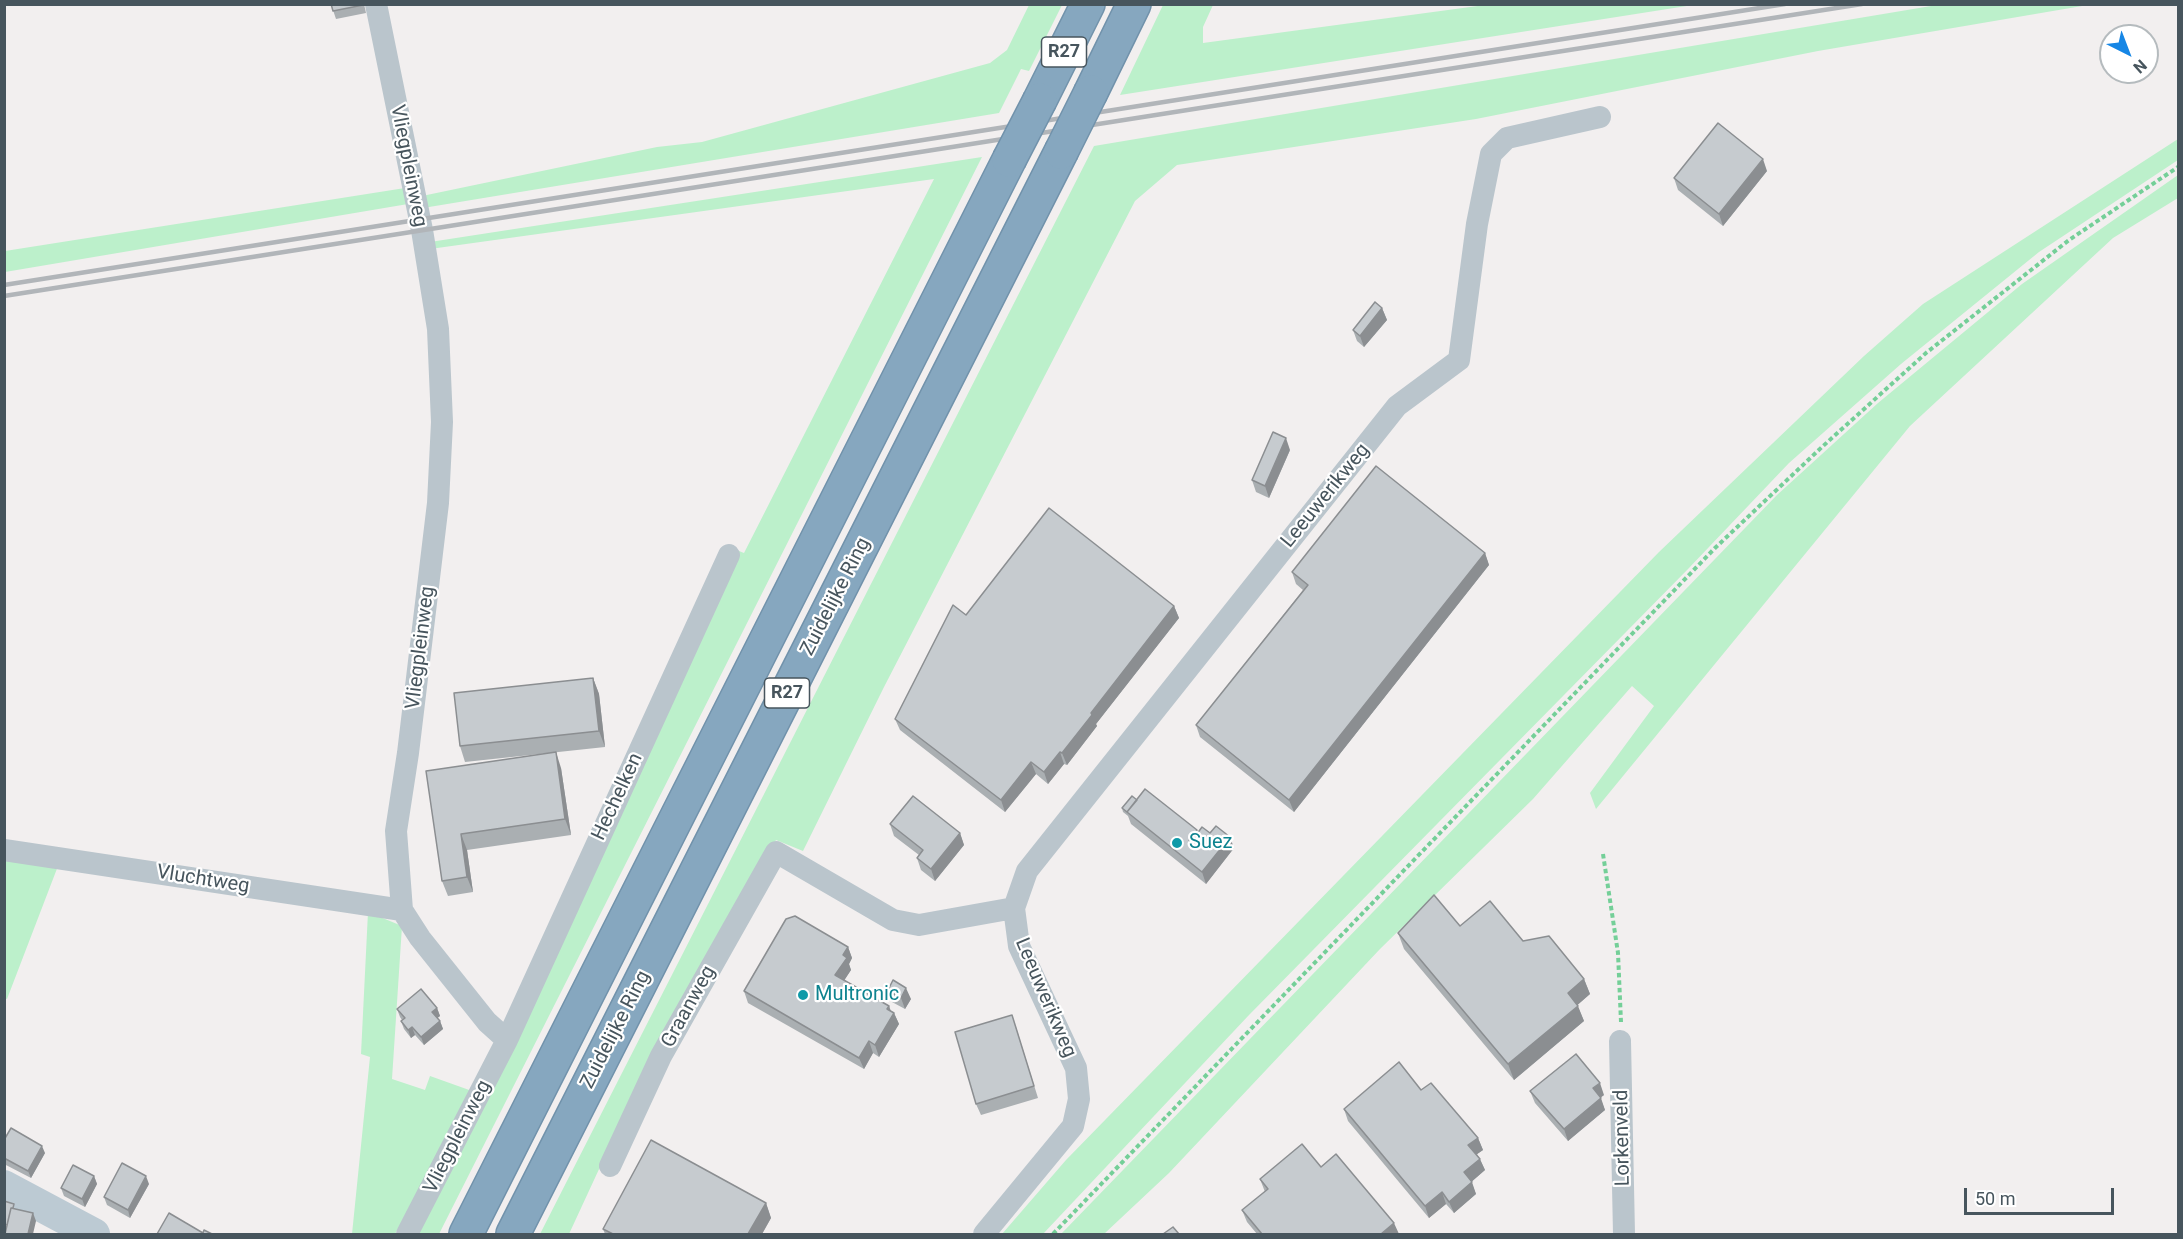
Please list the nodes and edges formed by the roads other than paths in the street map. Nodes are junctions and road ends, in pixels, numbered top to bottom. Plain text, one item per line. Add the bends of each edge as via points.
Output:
1 (376, 4) edge
2 (1088, 4) edge
3 (1134, 4) edge
4 (1600, 117) dead end
5 (729, 555) dead end
6 (4, 850) edge
7 (1014, 908) junction
8 (402, 910) junction
9 (507, 1040) junction
10 (1620, 1041) road end
11 (610, 1166) dead end
12 (4, 1185) edge
13 (94, 1234) edge
14 (407, 1234) edge
15 (466, 1234) edge
16 (513, 1234) edge
17 (984, 1234) edge
18 (1624, 1234) edge

1 - 8 street, Vliegpleinweg via 438,329 441,422 432,549 396,831
2 - 15 highway, R27, bridge
3 - 16 highway, Zuidelijke Ring / R27, bridge
4 - 7 street, Leeuwerikweg via 1507,138 1491,154 1477,224 1460,360 1397,406 1027,871
5 - 9 street, Hechelken
6 - 8 street, Vluchtweg
7 - 11 street, Graanweg via 919,925 893,920 776,852 662,1056
7 - 17 street, Leeuwerikweg via 1019,946 1076,1068 1079,1099 1073,1126
8 - 9 street, Vliegpleinweg via 487,1022
9 - 14 street, Vliegpleinweg
10 - 18 street, Lorkenveld
12 - 13 street

